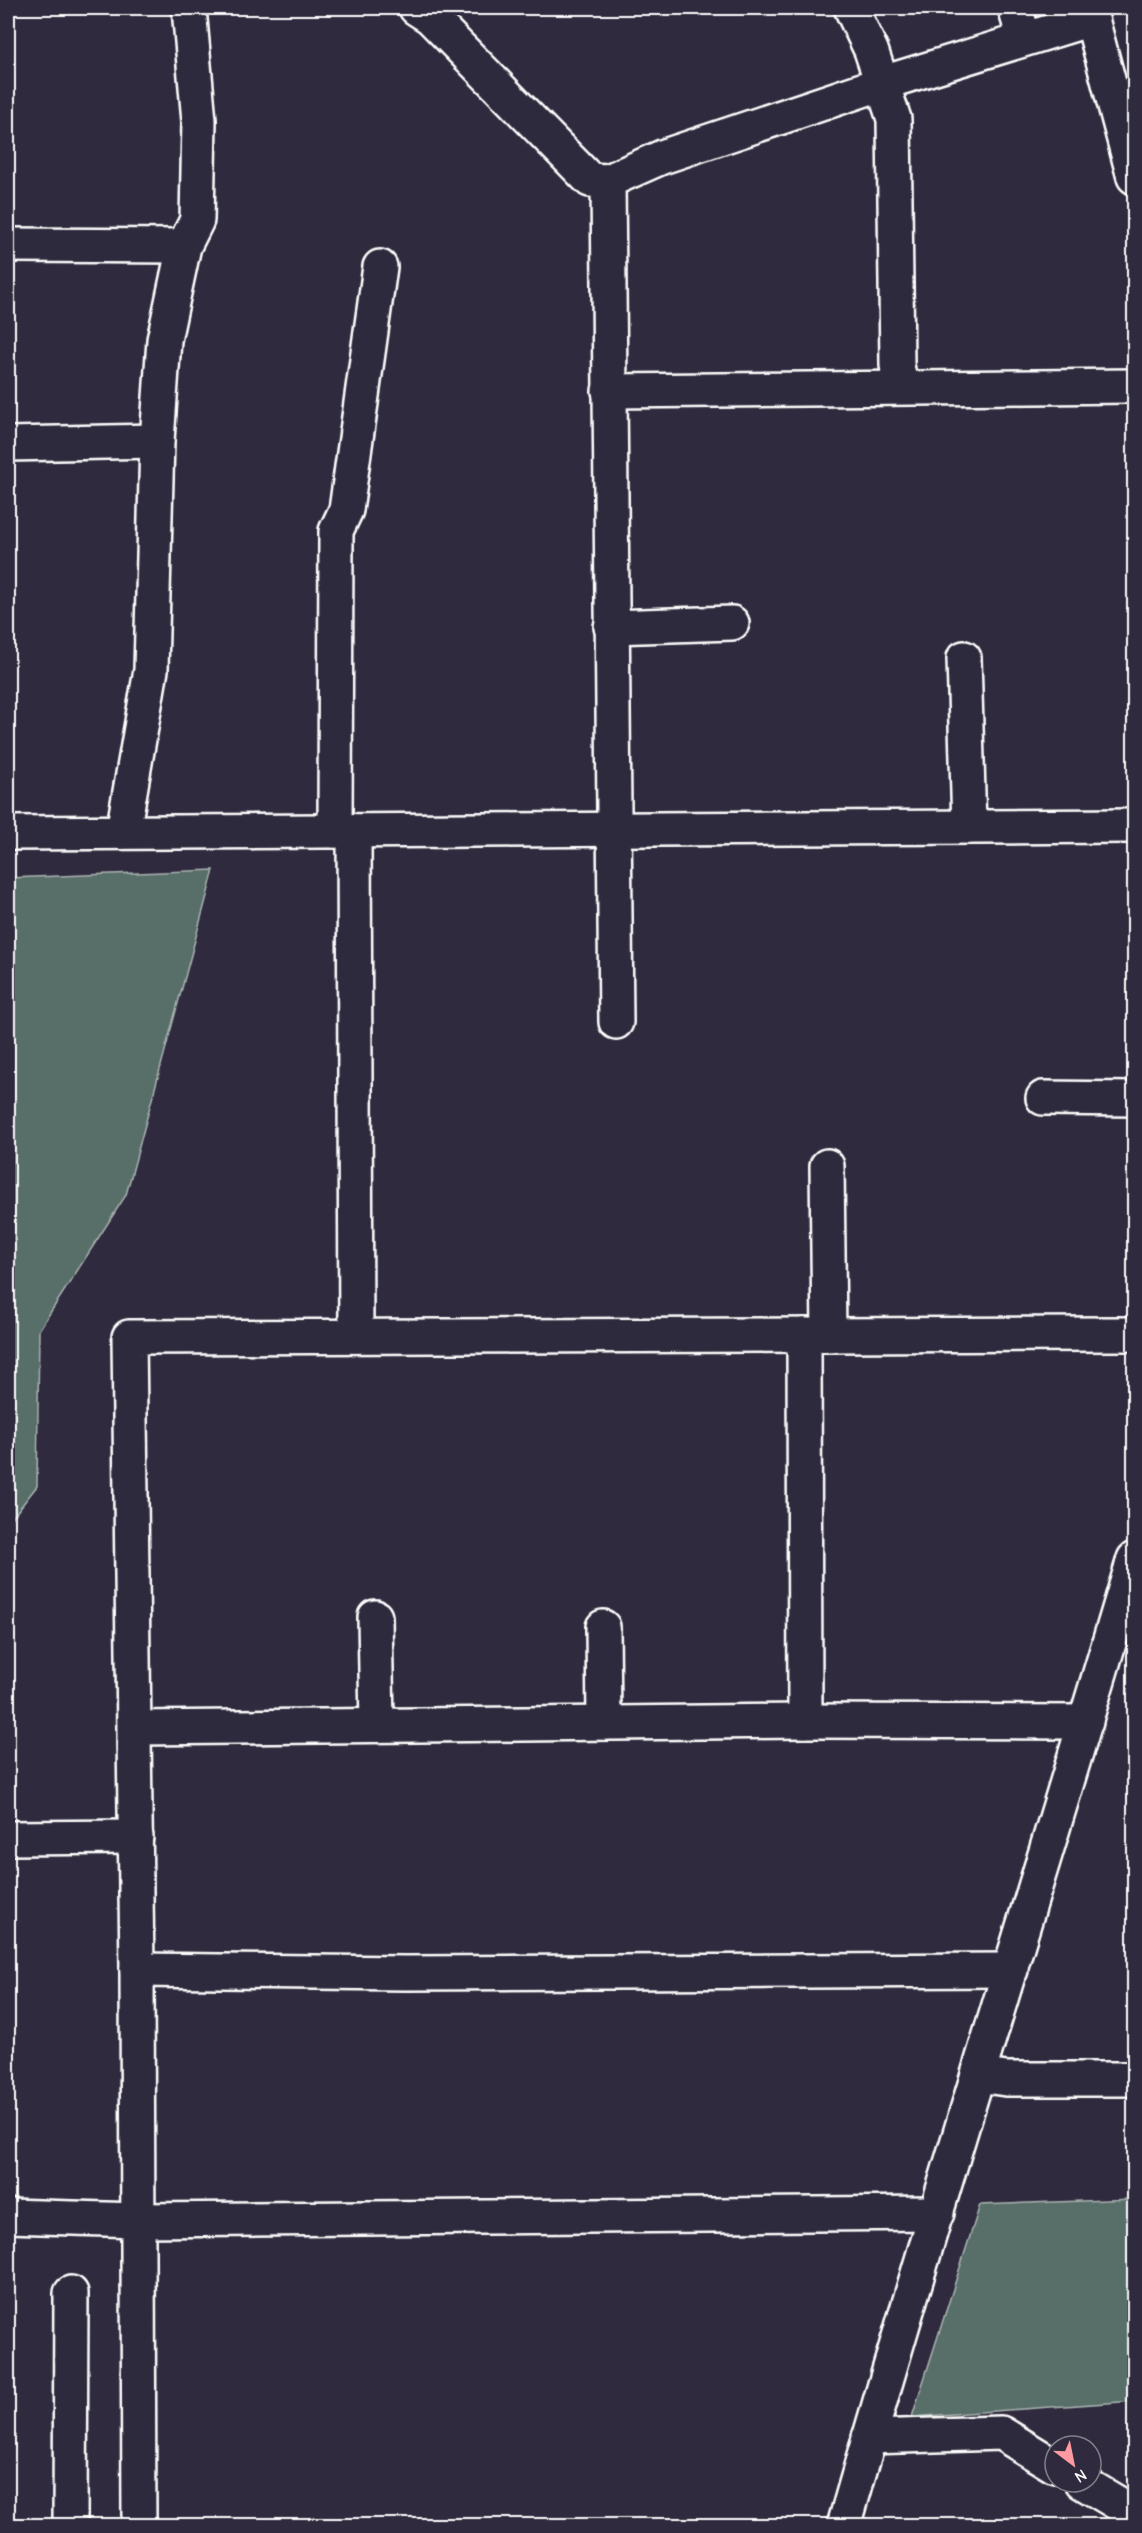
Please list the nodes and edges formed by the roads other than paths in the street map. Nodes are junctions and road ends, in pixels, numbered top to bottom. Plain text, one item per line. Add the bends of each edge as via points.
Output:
1 (189, 8) edge
2 (416, 8) edge
3 (851, 8) edge
4 (1090, 14) edge
5 (1020, 23) edge
6 (883, 83) junction
7 (1134, 177) edge
8 (608, 181) junction
9 (8, 245) edge
10 (184, 246) junction
11 (381, 267) dead end
12 (1134, 386) edge
13 (901, 387) junction
14 (609, 391) junction
15 (158, 441) junction
16 (8, 444) edge
17 (732, 623) dead end
18 (611, 627) junction
19 (964, 658) dead end
20 (1134, 826) edge
21 (969, 827) junction
22 (614, 829) junction
23 (345, 831) junction
24 (123, 832) junction
25 (8, 833) edge
26 (616, 1022) dead end
27 (1043, 1098) dead end
28 (1134, 1099) edge
29 (827, 1166) dead end
30 (1134, 1334) edge
31 (816, 1335) junction
32 (356, 1336) junction
33 (1134, 1559) edge
34 (375, 1617) dead end
35 (603, 1627) dead end
36 (806, 1721) junction
37 (1086, 1722) junction
38 (604, 1723) junction
39 (377, 1725) junction
40 (135, 1728) junction
41 (136, 1837) junction
42 (8, 1838) edge
43 (137, 1970) junction
44 (1011, 1970) junction
45 (979, 2075) junction
46 (1134, 2079) edge
47 (937, 2213) junction
48 (8, 2216) edge
49 (138, 2220) junction
50 (71, 2293) dead end
51 (869, 2437) junction
52 (1043, 2459) edge
53 (1102, 2494) edge
54 (1134, 2513) edge
55 (70, 2526) edge
56 (139, 2526) edge
57 (844, 2526) edge

1 - 10 street via 199,121 198,187 197,220
2 - 8 street via 430,17 590,180
3 - 6 street
4 - 5 street
4 - 7 street
5 - 6 street
6 - 8 street via 662,157
6 - 13 street via 894,119 897,365
8 - 14 street
9 - 10 street
10 - 15 street via 164,340
11 - 23 street via 346,510 336,531
12 - 13 street
13 - 14 street
14 - 18 street
15 - 16 street
15 - 24 street via 151,670
17 - 18 street
18 - 22 street
19 - 21 street
20 - 21 street
21 - 22 street
22 - 23 street
22 - 26 street
23 - 24 street
23 - 32 street
24 - 25 street
27 - 28 street
29 - 31 street
30 - 31 street
31 - 32 street
31 - 36 street
32 - 40 street via 129,1336
33 - 37 street
34 - 39 street
35 - 38 street
36 - 37 street
36 - 38 street
37 - 44 street
38 - 39 street
39 - 40 street
40 - 41 street
41 - 42 street
41 - 43 street
43 - 44 street
43 - 49 street
44 - 45 street
45 - 46 street via 1006,2079
45 - 47 street
47 - 49 street
47 - 51 street
48 - 49 street
49 - 56 street
50 - 55 street
51 - 52 street via 1001,2433
51 - 57 street
53 - 54 street

